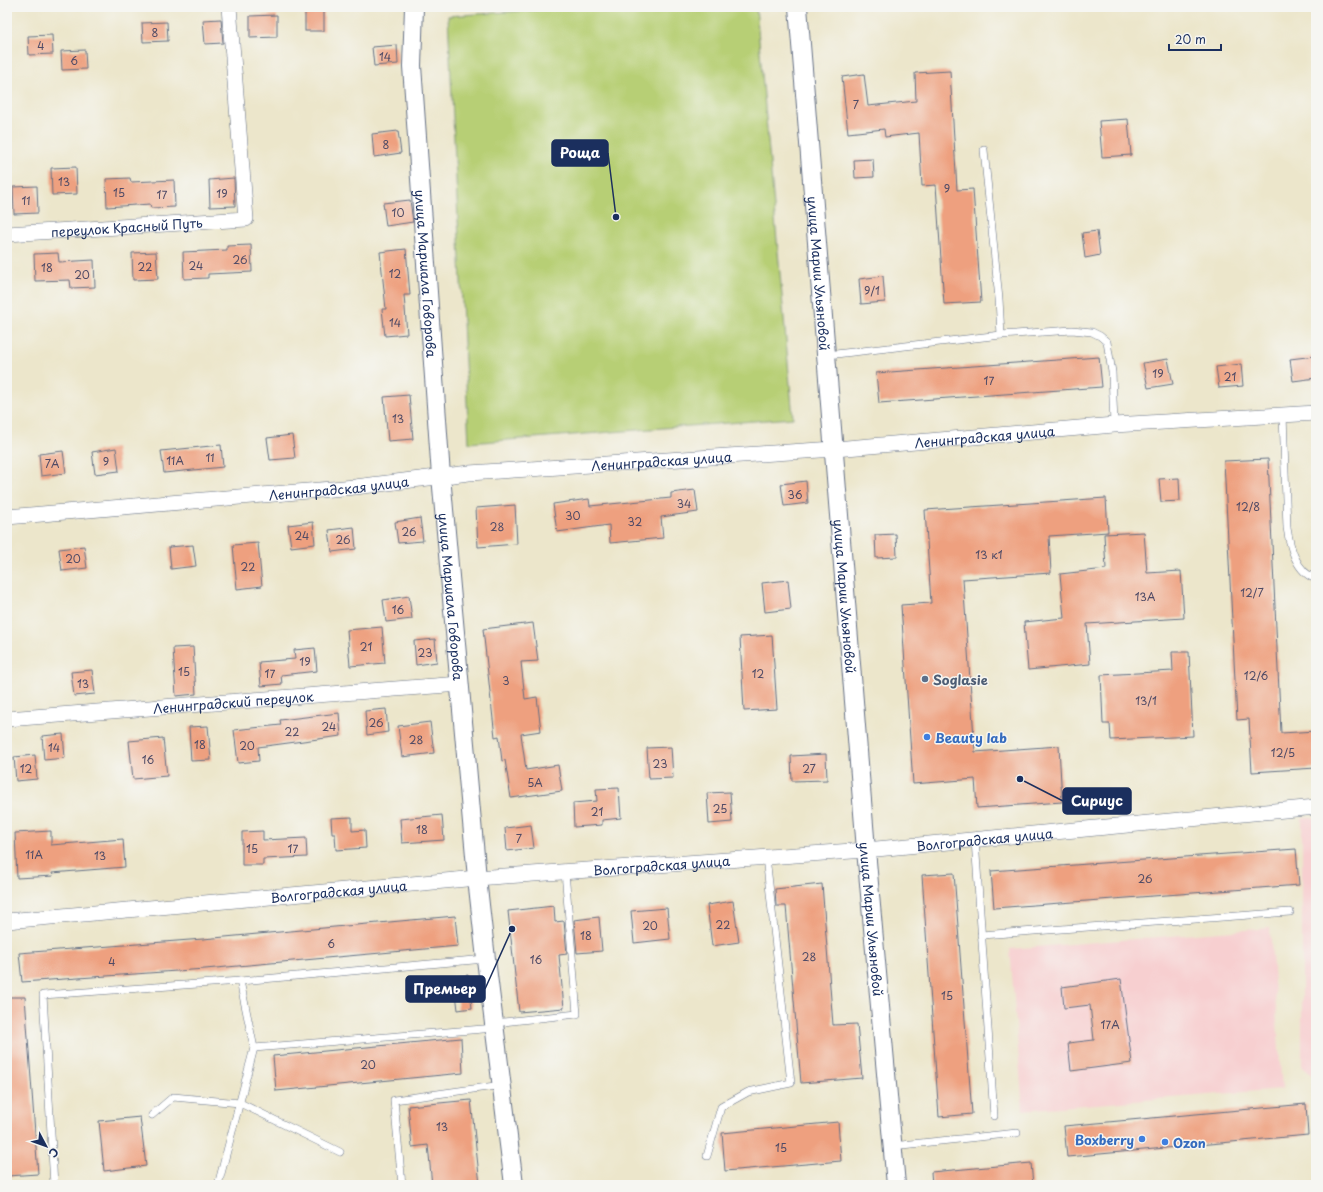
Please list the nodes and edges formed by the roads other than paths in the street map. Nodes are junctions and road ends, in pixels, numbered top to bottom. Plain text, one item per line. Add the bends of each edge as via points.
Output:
1 (229, 7) edge
2 (414, 7) edge
3 (798, 7) edge
4 (984, 150) dead end
5 (7, 234) edge
6 (1001, 335) junction
7 (827, 355) junction
8 (1316, 413) edge
9 (1283, 415) junction
10 (1114, 425) junction
11 (835, 449) junction
12 (441, 476) junction
13 (7, 517) edge
14 (1316, 579) edge
15 (460, 684) junction
16 (7, 719) edge
17 (1316, 806) edge
18 (975, 840) junction
19 (866, 850) junction
20 (766, 858) junction
21 (565, 872) junction
22 (477, 878) junction
23 (1290, 912) dead end
24 (7, 921) edge
25 (981, 935) junction
26 (486, 959) junction
27 (240, 981) junction
28 (495, 1025) junction
29 (254, 1048) junction
30 (502, 1085) junction
31 (240, 1102) junction
32 (152, 1115) dead end
33 (994, 1116) dead end
34 (1017, 1134) dead end
35 (892, 1146) junction
36 (340, 1152) dead end
37 (708, 1156) dead end
38 (54, 1185) edge
39 (218, 1185) edge
40 (402, 1185) edge
41 (514, 1185) edge
42 (896, 1185) edge

1 - 5 street, переулок Красный Путь via 246,219
2 - 12 street, улица Маршала Говорова via 412,66
3 - 7 street, улица Марии Ульяновой
4 - 6 lane
6 - 7 lane
6 - 10 lane via 1072,330 1092,332 1100,336 1107,342 1112,372
7 - 11 street, улица Марии Ульяновой
8 - 9 street, Ленинградская улица
9 - 10 street, Ленинградская улица
9 - 14 lane via 1289,544 1296,561 1303,570
10 - 11 street, Ленинградская улица
11 - 12 street, Ленинградская улица
11 - 19 street, улица Марии Ульяновой
12 - 13 street, Ленинградская улица via 355,487
12 - 15 street, улица Маршала Говорова
15 - 16 street, Ленинградский переулок
15 - 22 street, улица Маршала Говорова
17 - 18 street, Волгоградская улица
18 - 19 street, Волгоградская улица
18 - 25 lane
19 - 20 street, Волгоградская улица
19 - 35 street, улица Марии Ульяновой
20 - 21 street, Волгоградская улица
20 - 37 lane via 791,1083 748,1092 721,1107
21 - 22 street, Волгоградская улица
21 - 28 lane via 577,1014
22 - 24 street, Волгоградская улица
22 - 26 street, улица Маршала Говорова
23 - 25 lane
25 - 33 lane
26 - 27 lane
26 - 28 street, улица Маршала Говорова
27 - 29 lane
27 - 38 lane via 43,995
28 - 29 lane
28 - 30 street, улица Маршала Говорова
29 - 31 lane
30 - 40 lane via 394,1100
30 - 41 street, улица Маршала Говорова
31 - 32 lane via 173,1097
31 - 36 lane
31 - 39 lane
34 - 35 lane
35 - 42 street, улица Марии Ульяновой

